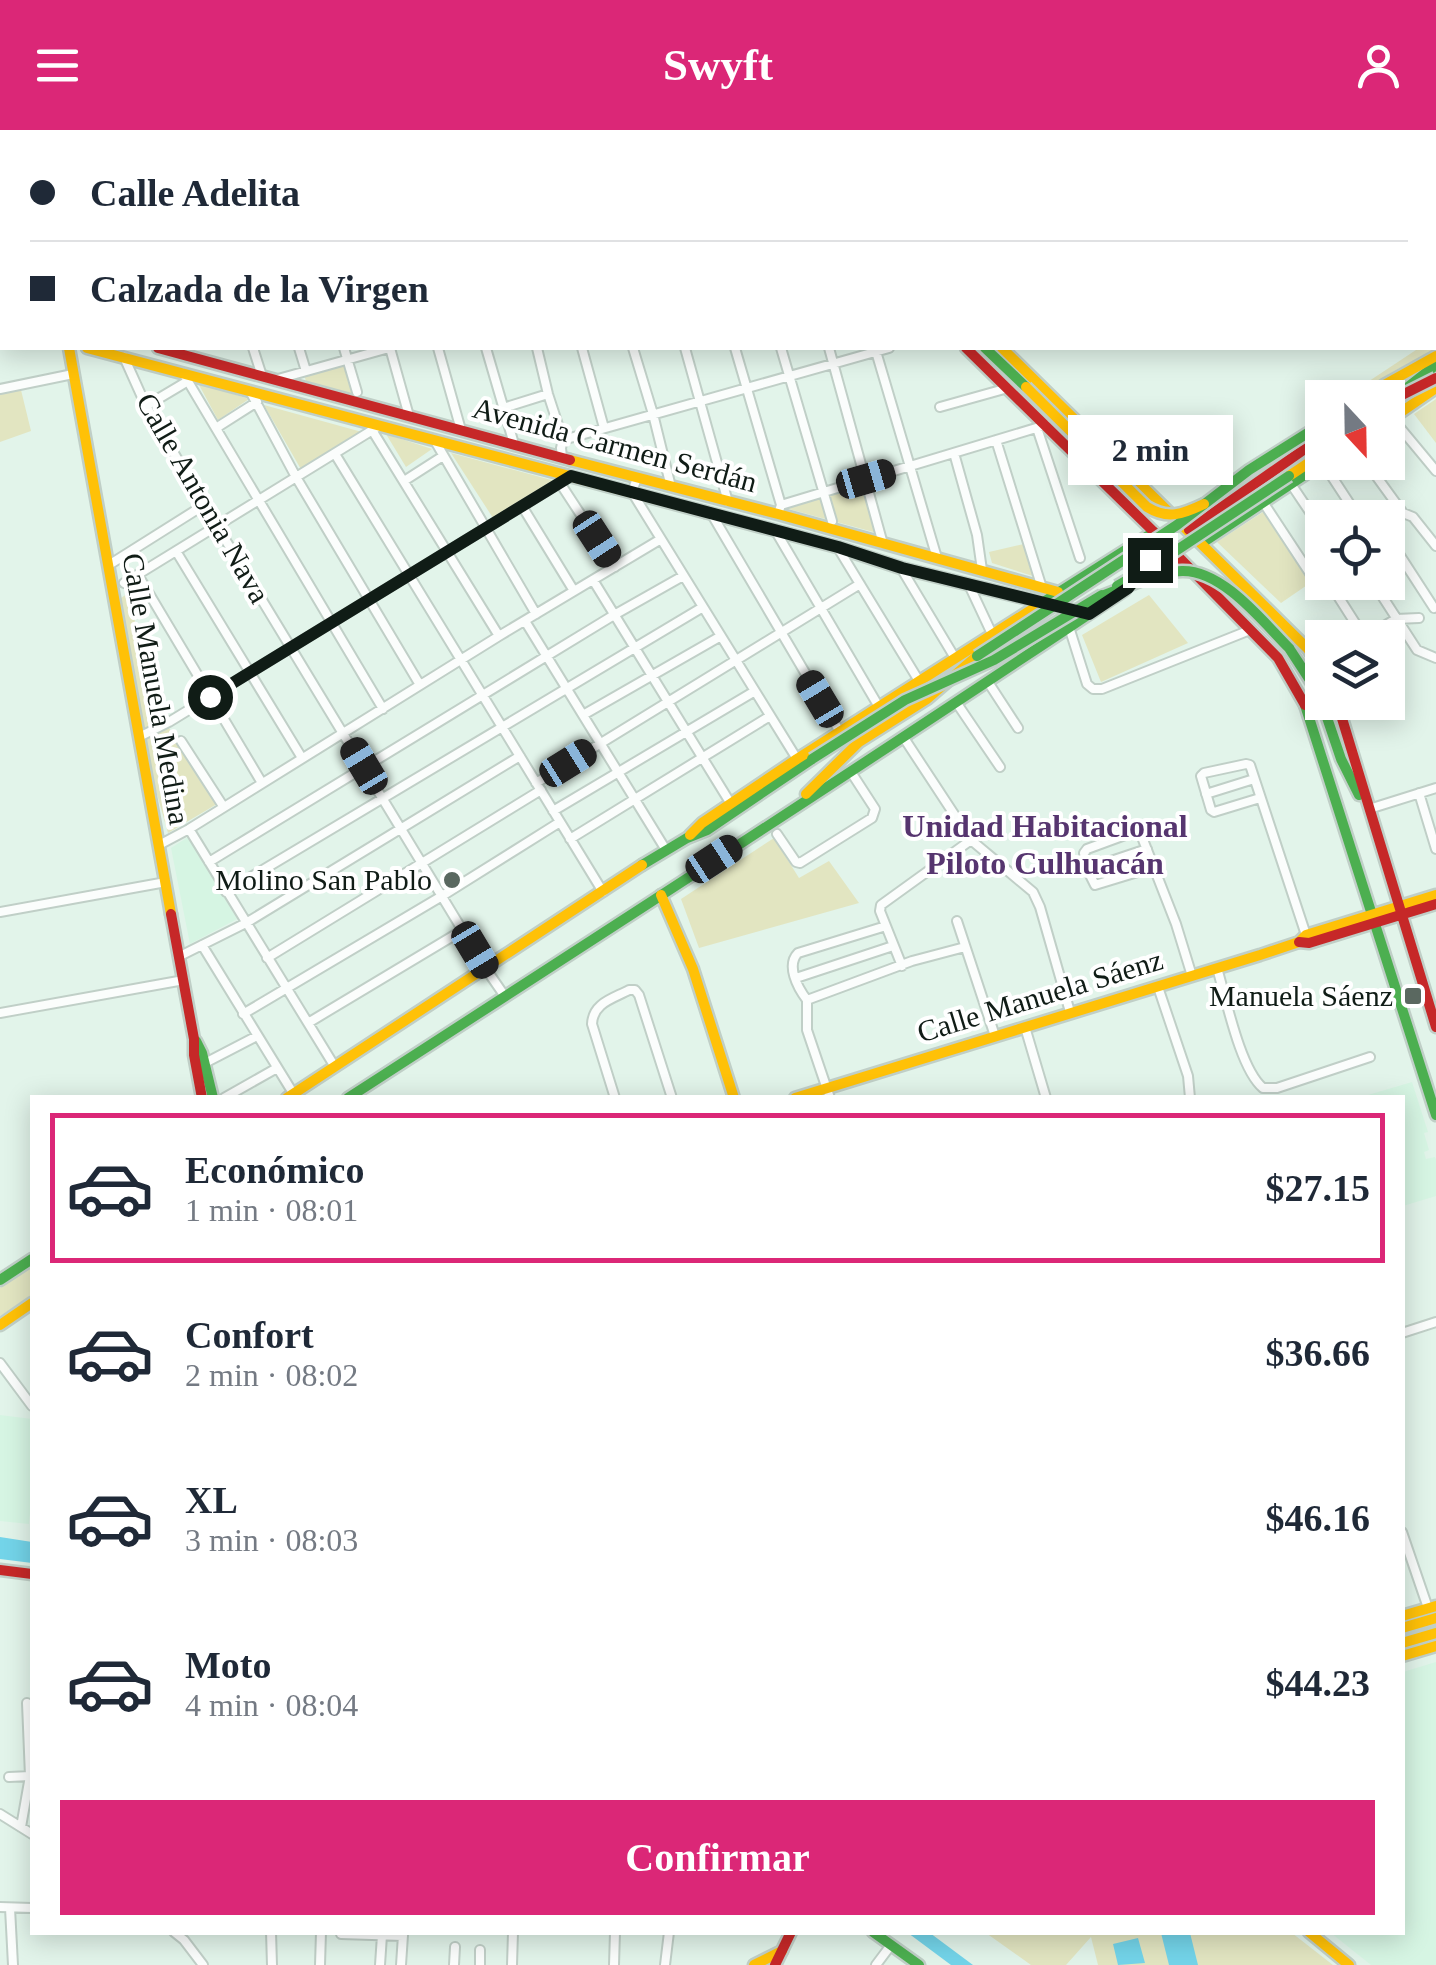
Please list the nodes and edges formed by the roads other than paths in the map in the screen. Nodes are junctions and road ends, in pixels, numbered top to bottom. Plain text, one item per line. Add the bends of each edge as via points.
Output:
1 (69, 350) edge
2 (95, 350) edge
3 (166, 350) edge
4 (203, 350) edge
5 (254, 350) edge
6 (300, 350) edge
7 (345, 350) edge
8 (382, 350) edge
9 (391, 350) edge
10 (439, 350) edge
11 (487, 350) edge
12 (537, 350) edge
13 (583, 350) edge
14 (634, 350) edge
15 (686, 350) edge
16 (736, 350) edge
17 (782, 350) edge
18 (830, 350) edge
19 (872, 350) edge
20 (875, 350) edge
21 (968, 350) edge
22 (987, 350) edge
23 (1004, 350) edge
24 (1436, 356) edge
25 (124, 357) junction
26 (348, 359) junction
27 (206, 360) junction
28 (833, 363) junction
29 (1436, 364) edge
30 (306, 371) junction
31 (73, 374) junction
32 (262, 376) junction
33 (789, 376) junction
34 (186, 377) junction
35 (1436, 378) edge
36 (276, 379) junction
37 (1393, 380) edge
38 (747, 388) junction
39 (1008, 388) junction
40 (1436, 388) edge
41 (0, 389) edge
42 (1405, 389) edge
43 (250, 390) junction
44 (356, 392) dead end
45 (548, 394) junction
46 (1405, 394) edge
47 (700, 401) junction
48 (257, 402) junction
49 (146, 406) junction
50 (940, 407) dead end
51 (503, 408) junction
52 (1405, 409) edge
53 (653, 414) junction
54 (409, 416) junction
55 (1042, 427) junction
56 (216, 428) junction
57 (376, 428) junction
58 (604, 428) junction
59 (461, 430) junction
60 (1305, 435) edge
61 (1405, 436) edge
62 (434, 440) junction
63 (563, 440) junction
64 (996, 440) junction
65 (514, 444) junction
66 (1305, 450) edge
67 (954, 453) junction
68 (336, 454) junction
69 (443, 456) junction
70 (562, 457) junction
71 (910, 466) junction
72 (1305, 468) edge
73 (1436, 470) edge
74 (1305, 472) edge
75 (571, 476) junction
76 (296, 478) junction
77 (637, 478) junction
78 (866, 479) junction
79 (1290, 480) junction
80 (1379, 480) edge
81 (404, 481) junction
82 (560, 483) junction
83 (671, 487) junction
84 (632, 492) junction
85 (824, 492) junction
86 (258, 501) junction
87 (728, 502) junction
88 (1263, 502) junction
89 (1305, 503) edge
90 (1204, 504) junction
91 (204, 505) junction
92 (522, 506) junction
93 (780, 509) junction
94 (710, 513) junction
95 (832, 521) dead end
96 (217, 526) junction
97 (486, 528) junction
98 (775, 530) junction
99 (1189, 530) junction
100 (1154, 532) junction
101 (661, 539) junction
102 (1202, 543) junction
103 (883, 544) junction
104 (1168, 546) junction
105 (1436, 546) edge
106 (838, 547) junction
107 (176, 551) junction
108 (448, 552) junction
109 (937, 558) junction
110 (1080, 558) dead end
111 (112, 563) dead end
112 (1405, 564) edge
113 (1305, 566) edge
114 (615, 567) junction
115 (902, 568) junction
116 (982, 570) junction
117 (138, 574) junction
118 (410, 575) junction
119 (1086, 575) junction
120 (683, 576) junction
121 (592, 580) junction
122 (124, 583) dead end
123 (860, 584) junction
124 (969, 585) junction
125 (1042, 588) junction
126 (574, 592) junction
127 (1058, 592) junction
128 (1099, 596) junction
129 (1114, 598) junction
130 (370, 599) junction
131 (1384, 600) edge
132 (1042, 601) junction
133 (703, 606) junction
134 (821, 608) junction
135 (1434, 608) edge
136 (536, 614) junction
137 (1089, 614) junction
138 (614, 615) junction
139 (1396, 618) junction
140 (1418, 618) dead end
141 (525, 620) junction
142 (1393, 620) edge
143 (330, 624) junction
144 (1069, 628) junction
145 (1250, 630) junction
146 (781, 632) junction
147 (992, 634) junction
148 (499, 636) junction
149 (721, 636) junction
150 (291, 646) junction
151 (1305, 647) edge
152 (634, 648) junction
153 (547, 656) junction
154 (954, 658) junction
155 (1436, 658) edge
156 (461, 660) junction
157 (736, 660) junction
158 (249, 673) junction
159 (652, 676) junction
160 (919, 682) junction
161 (988, 682) junction
162 (420, 685) junction
163 (567, 688) junction
164 (755, 691) junction
165 (482, 694) junction
166 (210, 697) junction
167 (668, 702) junction
168 (956, 702) junction
169 (879, 707) junction
170 (383, 709) junction
171 (583, 715) junction
172 (770, 716) junction
173 (1342, 720) edge
174 (502, 727) junction
175 (1018, 728) dead end
176 (343, 732) junction
177 (686, 732) junction
178 (840, 732) junction
179 (139, 737) junction
180 (904, 738) junction
181 (181, 741) dead end
182 (600, 743) junction
183 (520, 756) junction
184 (302, 758) junction
185 (702, 758) junction
186 (797, 759) junction
187 (364, 766) junction
188 (1000, 767) dead end
189 (618, 772) junction
190 (851, 772) junction
191 (1254, 779) junction
192 (262, 782) junction
193 (538, 787) junction
194 (1436, 788) edge
195 (1419, 793) junction
196 (1206, 794) junction
197 (383, 796) junction
198 (1260, 798) junction
199 (635, 799) junction
200 (731, 804) junction
201 (223, 806) junction
202 (795, 806) junction
203 (1369, 809) junction
204 (553, 810) junction
205 (560, 822) junction
206 (189, 829) junction
207 (402, 829) junction
208 (1376, 831) junction
209 (777, 834) dead end
210 (688, 838) junction
211 (570, 839) junction
212 (971, 840) junction
213 (159, 845) junction
214 (1147, 849) junction
215 (666, 850) junction
216 (1436, 850) edge
217 (209, 862) junction
218 (423, 863) junction
219 (1154, 866) junction
220 (1087, 869) junction
221 (166, 882) junction
222 (226, 892) junction
223 (602, 892) junction
224 (661, 895) junction
225 (1436, 895) edge
226 (442, 896) junction
227 (1436, 904) edge
228 (1401, 910) junction
229 (0, 912) edge
230 (1374, 918) junction
231 (957, 921) dead end
232 (246, 923) junction
233 (886, 926) junction
234 (463, 930) junction
235 (1304, 940) junction
236 (202, 945) junction
237 (893, 946) junction
238 (966, 947) junction
239 (180, 956) junction
240 (268, 958) junction
241 (902, 966) junction
242 (1217, 968) junction
243 (486, 969) junction
244 (1192, 976) junction
245 (796, 978) junction
246 (184, 980) junction
247 (1158, 986) junction
248 (286, 988) junction
249 (504, 995) junction
250 (807, 1000) junction
251 (1070, 1012) junction
252 (0, 1013) edge
253 (243, 1014) junction
254 (308, 1023) junction
255 (1024, 1026) junction
256 (1436, 1028) edge
257 (257, 1036) junction
258 (995, 1036) junction
259 (194, 1038) junction
260 (1370, 1057) dead end
261 (204, 1063) junction
262 (335, 1067) junction
263 (277, 1068) junction
264 (828, 1092) edge
265 (201, 1095) edge
266 (212, 1095) edge
267 (229, 1095) edge
268 (290, 1095) edge
269 (292, 1095) edge
270 (353, 1095) edge
271 (614, 1095) edge
272 (671, 1095) edge
273 (733, 1095) edge
274 (1045, 1095) edge
275 (1190, 1095) edge
276 (1436, 1115) edge
277 (30, 1260) edge
278 (0, 1280) edge
279 (30, 1305) edge
280 (1436, 1322) edge
281 (0, 1324) edge
282 (1405, 1332) edge
283 (0, 1363) edge
284 (30, 1403) edge
285 (1405, 1540) edge
286 (0, 1570) edge
287 (30, 1574) edge
288 (1433, 1611) edge
289 (1405, 1616) edge
290 (1405, 1626) edge
291 (1436, 1633) edge
292 (1405, 1642) edge
293 (1436, 1646) edge
294 (1405, 1655) edge
295 (28, 1702) dead end
296 (30, 1776) junction
297 (9, 1777) dead end
298 (0, 1814) edge
299 (21, 1826) junction
300 (30, 1833) edge
301 (5, 1908) edge
302 (271, 1935) edge
303 (320, 1935) edge
304 (382, 1935) edge
305 (403, 1935) edge
306 (513, 1935) edge
307 (615, 1935) edge
308 (669, 1935) edge
309 (790, 1935) edge
310 (878, 1935) edge
311 (1313, 1935) edge
312 (184, 1936) edge
313 (892, 1944) junction
314 (454, 1947) dead end
315 (480, 1950) dead end
316 (783, 1950) junction
317 (13, 1965) edge
318 (203, 1965) edge
319 (272, 1965) edge
320 (320, 1965) edge
321 (380, 1965) edge
322 (401, 1965) edge
323 (454, 1965) edge
324 (480, 1965) edge
325 (512, 1965) edge
326 (614, 1965) edge
327 (665, 1965) edge
328 (754, 1965) edge
329 (775, 1965) edge
330 (876, 1965) edge
331 (919, 1965) edge
332 (1349, 1965) edge

1 - 31 street, Calle Manuela Medina
2 - 25 street, Avenida Carmen Serdán
3 - 27 street, Avenida Carmen Serdán
4 - 27 street
5 - 32 street
6 - 30 street
7 - 26 street
8 - 26 street
9 - 54 street
10 - 59 street
11 - 51 street
12 - 45 street
13 - 58 street
14 - 53 street
15 - 47 street
16 - 38 street
17 - 33 street
18 - 28 street
19 - 28 street
20 - 71 street
21 - 39 street
22 - 90 street, bridge via 1146,507 1166,517
23 - 99 street
24 - 37 street
25 - 34 street, Avenida Carmen Serdán
25 - 49 street, Calle Antonia Nava
26 - 30 street
26 - 44 street
27 - 32 street, Avenida Carmen Serdán
28 - 33 street
28 - 78 street
29 - 42 street
30 - 36 street
31 - 41 street
31 - 179 street, Calle Manuela Medina
32 - 36 street, Avenida Carmen Serdán
33 - 38 street
33 - 85 street
34 - 43 street, Avenida Carmen Serdán
34 - 49 street
34 - 56 street
35 - 46 street, bridge
36 - 54 street, Avenida Carmen Serdán
38 - 47 street
38 - 93 street
39 - 50 street
39 - 55 street
40 - 52 street
43 - 48 street
43 - 57 street, Avenida Carmen Serdán
45 - 51 street
45 - 63 street
47 - 53 street
47 - 87 street
48 - 56 street
48 - 76 street
49 - 91 street, Calle Antonia Nava
51 - 65 street
53 - 58 street
53 - 83 street
54 - 59 street, Avenida Carmen Serdán
55 - 64 street
55 - 100 street
55 - 110 street
56 - 86 street
57 - 62 street, Avenida Carmen Serdán
57 - 68 street
57 - 81 street
58 - 63 street
59 - 65 street, Avenida Carmen Serdán
60 - 90 street, bridge
61 - 73 street
62 - 69 street
62 - 75 street, Avenida Carmen Serdán
63 - 70 street
64 - 67 street
64 - 125 street
65 - 70 street, Avenida Carmen Serdán
66 - 99 street
67 - 71 street
67 - 116 street
68 - 76 street
68 - 118 street
69 - 81 street
69 - 97 street
70 - 77 street, Avenida Carmen Serdán
71 - 78 street
71 - 109 street
72 - 79 street
74 - 79 street
75 - 82 street
75 - 84 street, Avenida Carmen Serdán
76 - 86 street
76 - 130 street
77 - 83 street, Avenida Carmen Serdán
77 - 84 street
78 - 85 street
78 - 103 street
79 - 88 street
79 - 89 street
79 - 128 street, bridge
80 - 105 street
81 - 108 street
82 - 92 street
82 - 114 street
83 - 87 street, Avenida Carmen Serdán
84 - 94 street, Avenida Carmen Serdán
84 - 101 street
85 - 93 street
85 - 95 street
86 - 96 street
86 - 143 street
87 - 93 street, Avenida Carmen Serdán
88 - 102 street
88 - 113 street
90 - 202 street, bridge via 859,742
91 - 96 street, Calle Antonia Nava
91 - 111 street
92 - 97 street
92 - 126 street
93 - 103 street, Avenida Carmen Serdán
94 - 98 street, Avenida Carmen Serdán
94 - 146 street
96 - 107 street
96 - 150 street, Calle Antonia Nava
97 - 108 street
97 - 136 street
98 - 106 street, Avenida Carmen Serdán
98 - 134 street
99 - 102 street
100 - 104 street
100 - 119 street
101 - 114 street
101 - 120 street
102 - 151 street
103 - 109 street, Avenida Carmen Serdán
104 - 129 street
104 - 145 street
106 - 115 street, Avenida Carmen Serdán
106 - 123 street
107 - 117 street
107 - 158 street
108 - 118 street
108 - 148 street
109 - 116 street, Avenida Carmen Serdán
112 - 135 street
114 - 121 street
115 - 124 street, Avenida Carmen Serdán
115 - 154 street
116 - 125 street, Avenida Carmen Serdán
117 - 122 street
117 - 166 street
118 - 130 street
118 - 156 street
119 - 127 street
119 - 129 street via 1112,577
120 - 133 street
120 - 138 street
121 - 126 street
121 - 138 street
123 - 134 street
123 - 160 street
124 - 132 street, Avenida Carmen Serdán
124 - 147 street
125 - 127 street, Avenida Carmen Serdán
126 - 136 street
127 - 132 street
128 - 208 street, bridge via 1177,572 1204,573 1225,586 1288,648 1319,694
128 - 210 street, bridge via 994,660 905,700
129 - 137 street
130 - 143 street
130 - 162 street
131 - 139 street
132 - 137 street, Avenida Carmen Serdán
132 - 147 street
133 - 149 street
133 - 152 street
134 - 146 street
134 - 169 street
136 - 141 street
137 - 144 street
138 - 152 street
138 - 153 street
139 - 140 street
139 - 142 street
139 - 155 street via 1417,650
141 - 148 street
141 - 153 street
143 - 150 street
143 - 170 street
144 - 145 street via 1092,688
144 - 161 street
145 - 230 street via 1290,674 1308,708
146 - 157 street
146 - 178 street
147 - 154 street
148 - 156 street
149 - 157 street
149 - 159 street
150 - 158 street
150 - 176 street, Calle Antonia Nava
152 - 159 street
152 - 163 street
153 - 163 street
153 - 165 street
154 - 160 street
156 - 162 street
156 - 165 street
157 - 164 street
157 - 167 street
158 - 166 street
158 - 184 street
159 - 167 street
159 - 171 street
160 - 169 street
161 - 168 street
161 - 175 street
162 - 170 street
163 - 171 street
163 - 174 street
164 - 172 street
164 - 177 street
165 - 174 street
165 - 187 street
166 - 179 street
166 - 192 street
167 - 177 street
167 - 182 street
168 - 180 street
168 - 188 street
169 - 178 street
170 - 176 street
171 - 182 street
172 - 185 street
172 - 186 street
173 - 203 street
174 - 183 street
174 - 197 street
176 - 184 street
176 - 187 street, Calle Antonia Nava
177 - 185 street
177 - 189 street
178 - 186 street
179 - 213 street, Calle Manuela Medina
180 - 190 street
180 - 212 street
181 - 201 street
182 - 189 street
182 - 193 street
183 - 193 street
183 - 207 street
184 - 192 street
185 - 199 street
185 - 200 street
186 - 200 street
187 - 197 street, Calle Antonia Nava
187 - 217 street
189 - 199 street
189 - 204 street
190 - 202 street
190 - 209 street via 875,809 872,818 804,862 796,862
191 - 196 street
191 - 196 street via 1246,764 1204,773
191 - 198 street
192 - 201 street
193 - 204 street
193 - 218 street
194 - 195 street
195 - 203 street
195 - 216 street
196 - 198 street via 1214,812
197 - 207 street, Calle Antonia Nava
197 - 222 street
198 - 235 street
199 - 211 street
199 - 215 street
200 - 210 street
201 - 206 street
202 - 224 street
203 - 208 street
204 - 205 street
205 - 211 street
205 - 226 street
206 - 213 street
206 - 217 street
207 - 218 street, Calle Antonia Nava
207 - 232 street
208 - 228 street
210 - 215 street
211 - 223 street
212 - 233 street via 881,906
212 - 251 street via 1033,892
213 - 221 street, Calle Manuela Medina
214 - 219 street
214 - 220 street
214 - 220 street via 1136,831 1088,849
215 - 223 street
217 - 222 street
218 - 226 street, Calle Antonia Nava
218 - 240 street
219 - 220 street via 1096,885
219 - 244 street
221 - 229 street
221 - 239 street, Calle Manuela Medina
222 - 232 street
223 - 243 street
224 - 249 street
224 - 273 street
225 - 228 street, Calle Manuela Sáenz
226 - 234 street, Calle Antonia Nava
226 - 248 street
227 - 228 street, Calle Manuela Sáenz
228 - 230 street, Calle Manuela Sáenz
228 - 256 street
230 - 235 street, Calle Manuela Sáenz
230 - 276 street
231 - 238 street
232 - 236 street
232 - 240 street
233 - 237 street
233 - 245 street via 798,952 791,966
234 - 243 street, Calle Antonia Nava
234 - 254 street
235 - 242 street, Calle Manuela Sáenz
236 - 239 street
236 - 253 street
237 - 241 street
237 - 245 street
238 - 241 street
238 - 258 street
239 - 246 street, Calle Manuela Medina
240 - 248 street
241 - 250 street
242 - 244 street, Calle Manuela Sáenz
242 - 260 street via 1244,1058 1263,1088
243 - 249 street, Calle Antonia Nava
243 - 262 street
244 - 247 street, Calle Manuela Sáenz
245 - 250 street
246 - 252 street
246 - 259 street, Calle Manuela Medina
247 - 251 street, Calle Manuela Sáenz
247 - 275 street
248 - 253 street
248 - 254 street
249 - 270 street
250 - 264 street via 807,1030
251 - 255 street, Calle Manuela Sáenz
253 - 257 street
254 - 262 street
255 - 258 street, Calle Manuela Sáenz
255 - 274 street
257 - 261 street
257 - 263 street
258 - 264 street, Calle Manuela Sáenz
259 - 261 street
259 - 265 street
261 - 266 street
262 - 269 street
263 - 267 street
263 - 268 street
271 - 272 street via 592,1014 629,990 638,996
277 - 278 street
279 - 281 street
280 - 282 street
283 - 284 street
285 - 288 street
286 - 287 street
288 - 289 street
288 - 290 street
291 - 292 street
293 - 294 street
295 - 296 street
296 - 297 street
296 - 299 street
298 - 299 street
299 - 300 street
301 - 317 street
302 - 319 street
303 - 320 street
304 - 321 street
305 - 322 street
306 - 325 street
307 - 326 street
308 - 327 street
309 - 316 street
310 - 313 street
311 - 332 street
312 - 318 street
313 - 330 street
313 - 331 street
314 - 323 street
315 - 324 street
316 - 328 street
316 - 329 street

